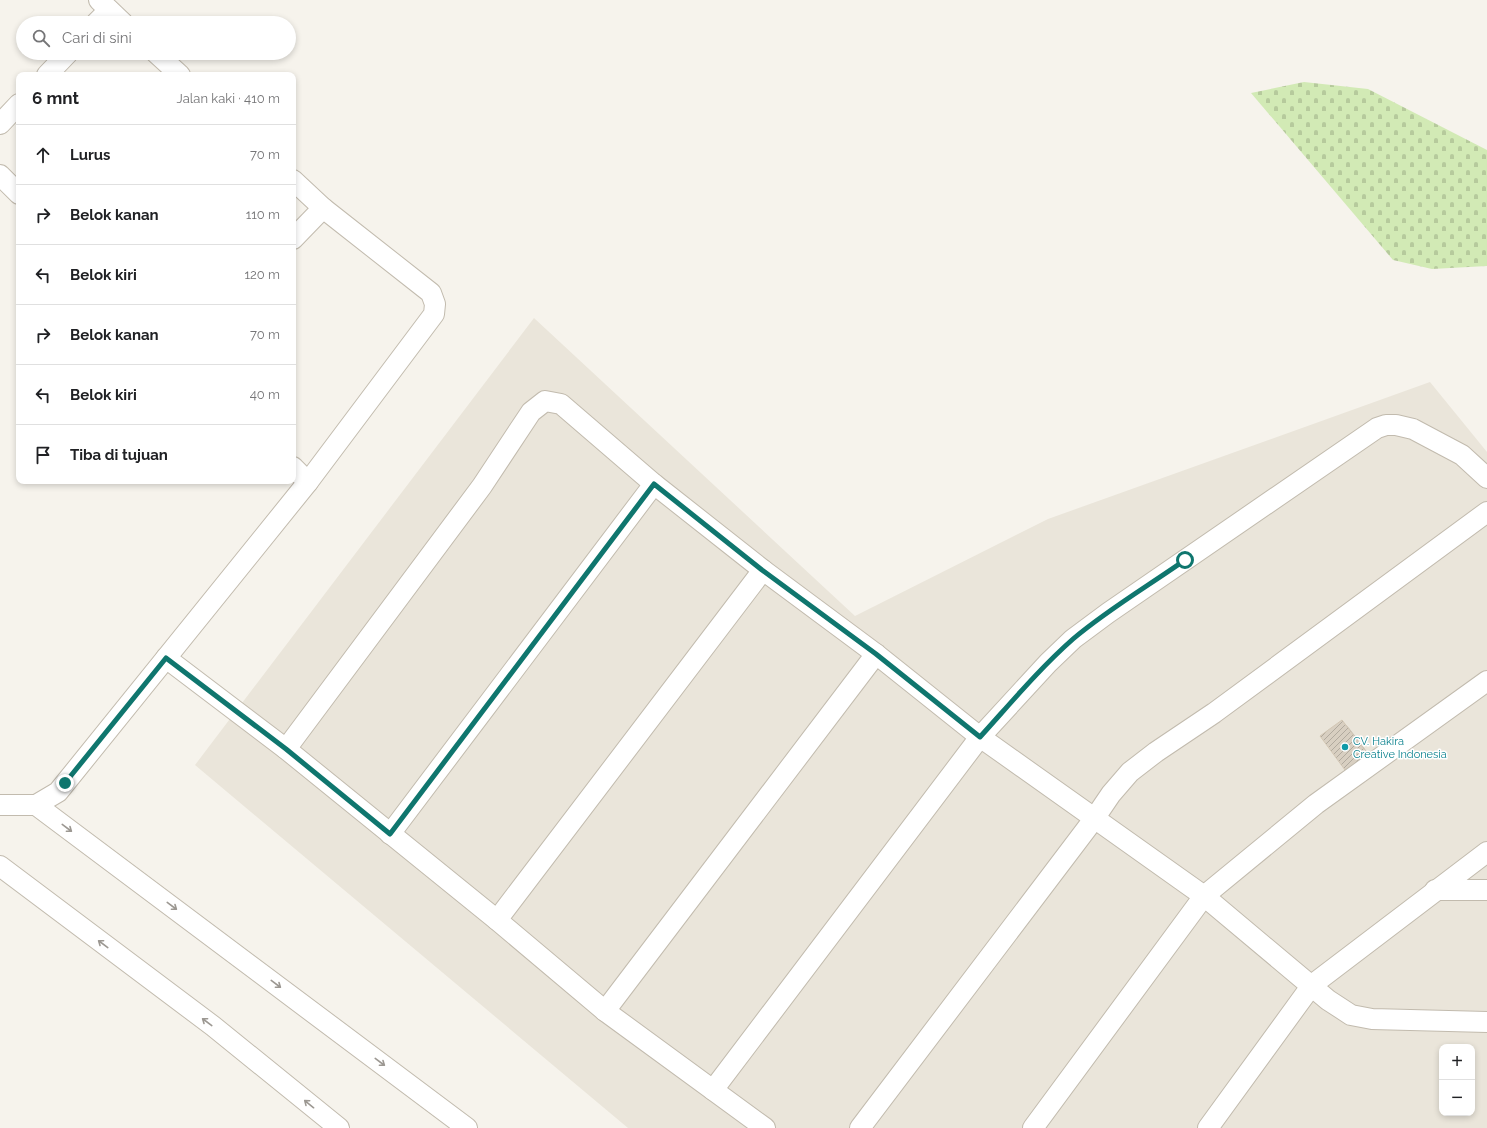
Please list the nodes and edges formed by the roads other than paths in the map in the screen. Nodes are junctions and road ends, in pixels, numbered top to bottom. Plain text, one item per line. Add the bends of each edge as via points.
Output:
1 (101, 11) edge
2 (110, 16) edge
3 (61, 60) edge
4 (164, 60) edge
5 (50, 72) edge
6 (177, 72) edge
7 (16, 107) edge
8 (0, 124) edge
9 (0, 175) edge
10 (296, 183) edge
11 (16, 191) edge
12 (323, 208) junction
13 (296, 236) edge
14 (296, 470) edge
15 (1487, 478) edge
16 (308, 482) junction
17 (654, 484) junction
18 (1487, 512) edge
19 (762, 570) junction
20 (876, 654) junction
21 (166, 658) junction
22 (1487, 681) edge
23 (980, 737) junction
24 (286, 749) junction
25 (0, 805) edge
26 (36, 805) junction
27 (1094, 819) junction
28 (390, 834) junction
29 (1487, 852) edge
30 (0, 866) edge
31 (1435, 890) junction
32 (1487, 890) edge
33 (1204, 896) junction
34 (498, 920) junction
35 (1312, 985) junction
36 (605, 1012) junction
37 (1487, 1022) edge
38 (712, 1090) junction
39 (339, 1128) edge
40 (467, 1128) edge
41 (765, 1128) edge
42 (860, 1128) edge
43 (1033, 1128) edge
44 (1208, 1128) edge

1 - 2 street
3 - 5 street
4 - 6 street
7 - 8 street
9 - 11 street
10 - 12 street
12 - 13 street
12 - 16 street via 431,293 435,304 434,314
14 - 16 street
15 - 23 street via 1462,455 1413,429 1396,425 1377,428 1108,612 1073,639
16 - 21 street
17 - 19 street
17 - 24 street via 561,404 544,401 532,412 482,486
17 - 28 street
18 - 27 street via 1130,772
19 - 20 street
19 - 34 street
20 - 23 street
20 - 36 street
21 - 24 street
21 - 26 street via 58,792
22 - 33 street via 1316,804
23 - 27 street
23 - 38 street
24 - 28 street
25 - 26 street
26 -> 40 street
27 - 33 street
27 - 42 street
28 - 34 street
29 - 31 street
39 -> 30 street via 213,1026
31 - 32 street
31 - 35 street
33 - 35 street
33 - 43 street
34 - 36 street
35 - 37 street via 1328,1000 1351,1015 1372,1019
35 - 44 street
36 - 38 street
38 - 41 street

